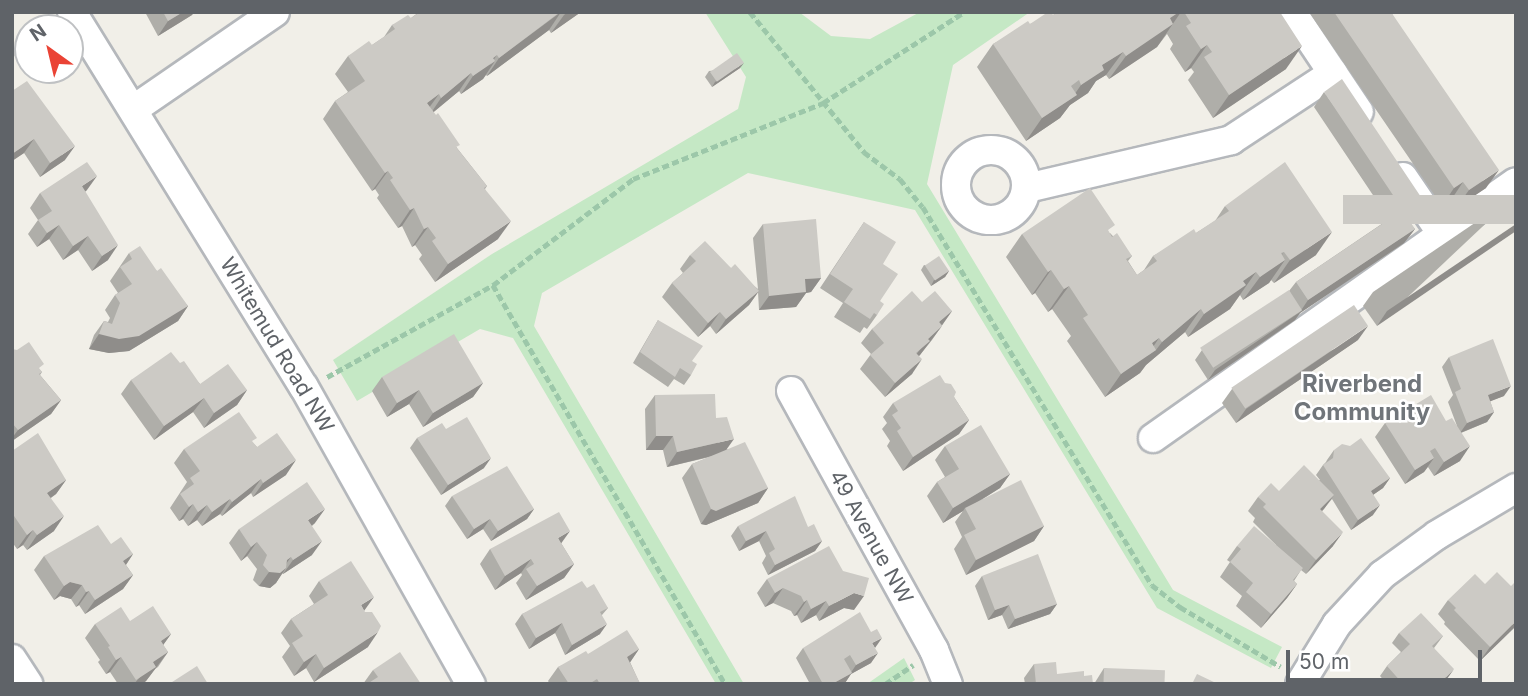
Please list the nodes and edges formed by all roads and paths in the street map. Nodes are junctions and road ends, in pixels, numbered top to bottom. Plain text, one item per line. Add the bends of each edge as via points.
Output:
1 (72, 12) edge
2 (275, 12) edge
3 (750, 12) edge
4 (964, 12) edge
5 (1292, 12) edge
6 (1333, 73) junction
7 (823, 103) junction
8 (134, 110) junction
9 (1372, 130) edge
10 (1387, 153) edge
11 (1505, 178) edge
12 (1027, 188) dead end
13 (1442, 234) junction
14 (493, 285) junction
15 (303, 387) junction
16 (791, 391) dead end
17 (1153, 438) dead end
18 (1516, 488) edge
19 (12, 659) edge
20 (1301, 682) edge
21 (28, 684) edge
22 (471, 684) edge
23 (725, 684) edge
24 (948, 684) edge

1 - 8 street, Whitemud Road NW
2 - 8 street
3 - 7 path
4 - 7 path
5 - 6 street
6 - 9 street
6 - 12 street via 1231,141
7 - 14 path via 633,179
7 - 20 path via 864,152 900,179 923,207 1153,585 1180,607
8 - 15 street, Whitemud Road NW
10 - 13 street
11 - 13 street
13 - 17 street
14 - 15 path
14 - 23 path
15 - 22 street, Whitemud Road NW
16 - 24 street, 49 Avenue NW via 934,650
18 - 20 street via 1382,575 1337,624
19 - 21 street

